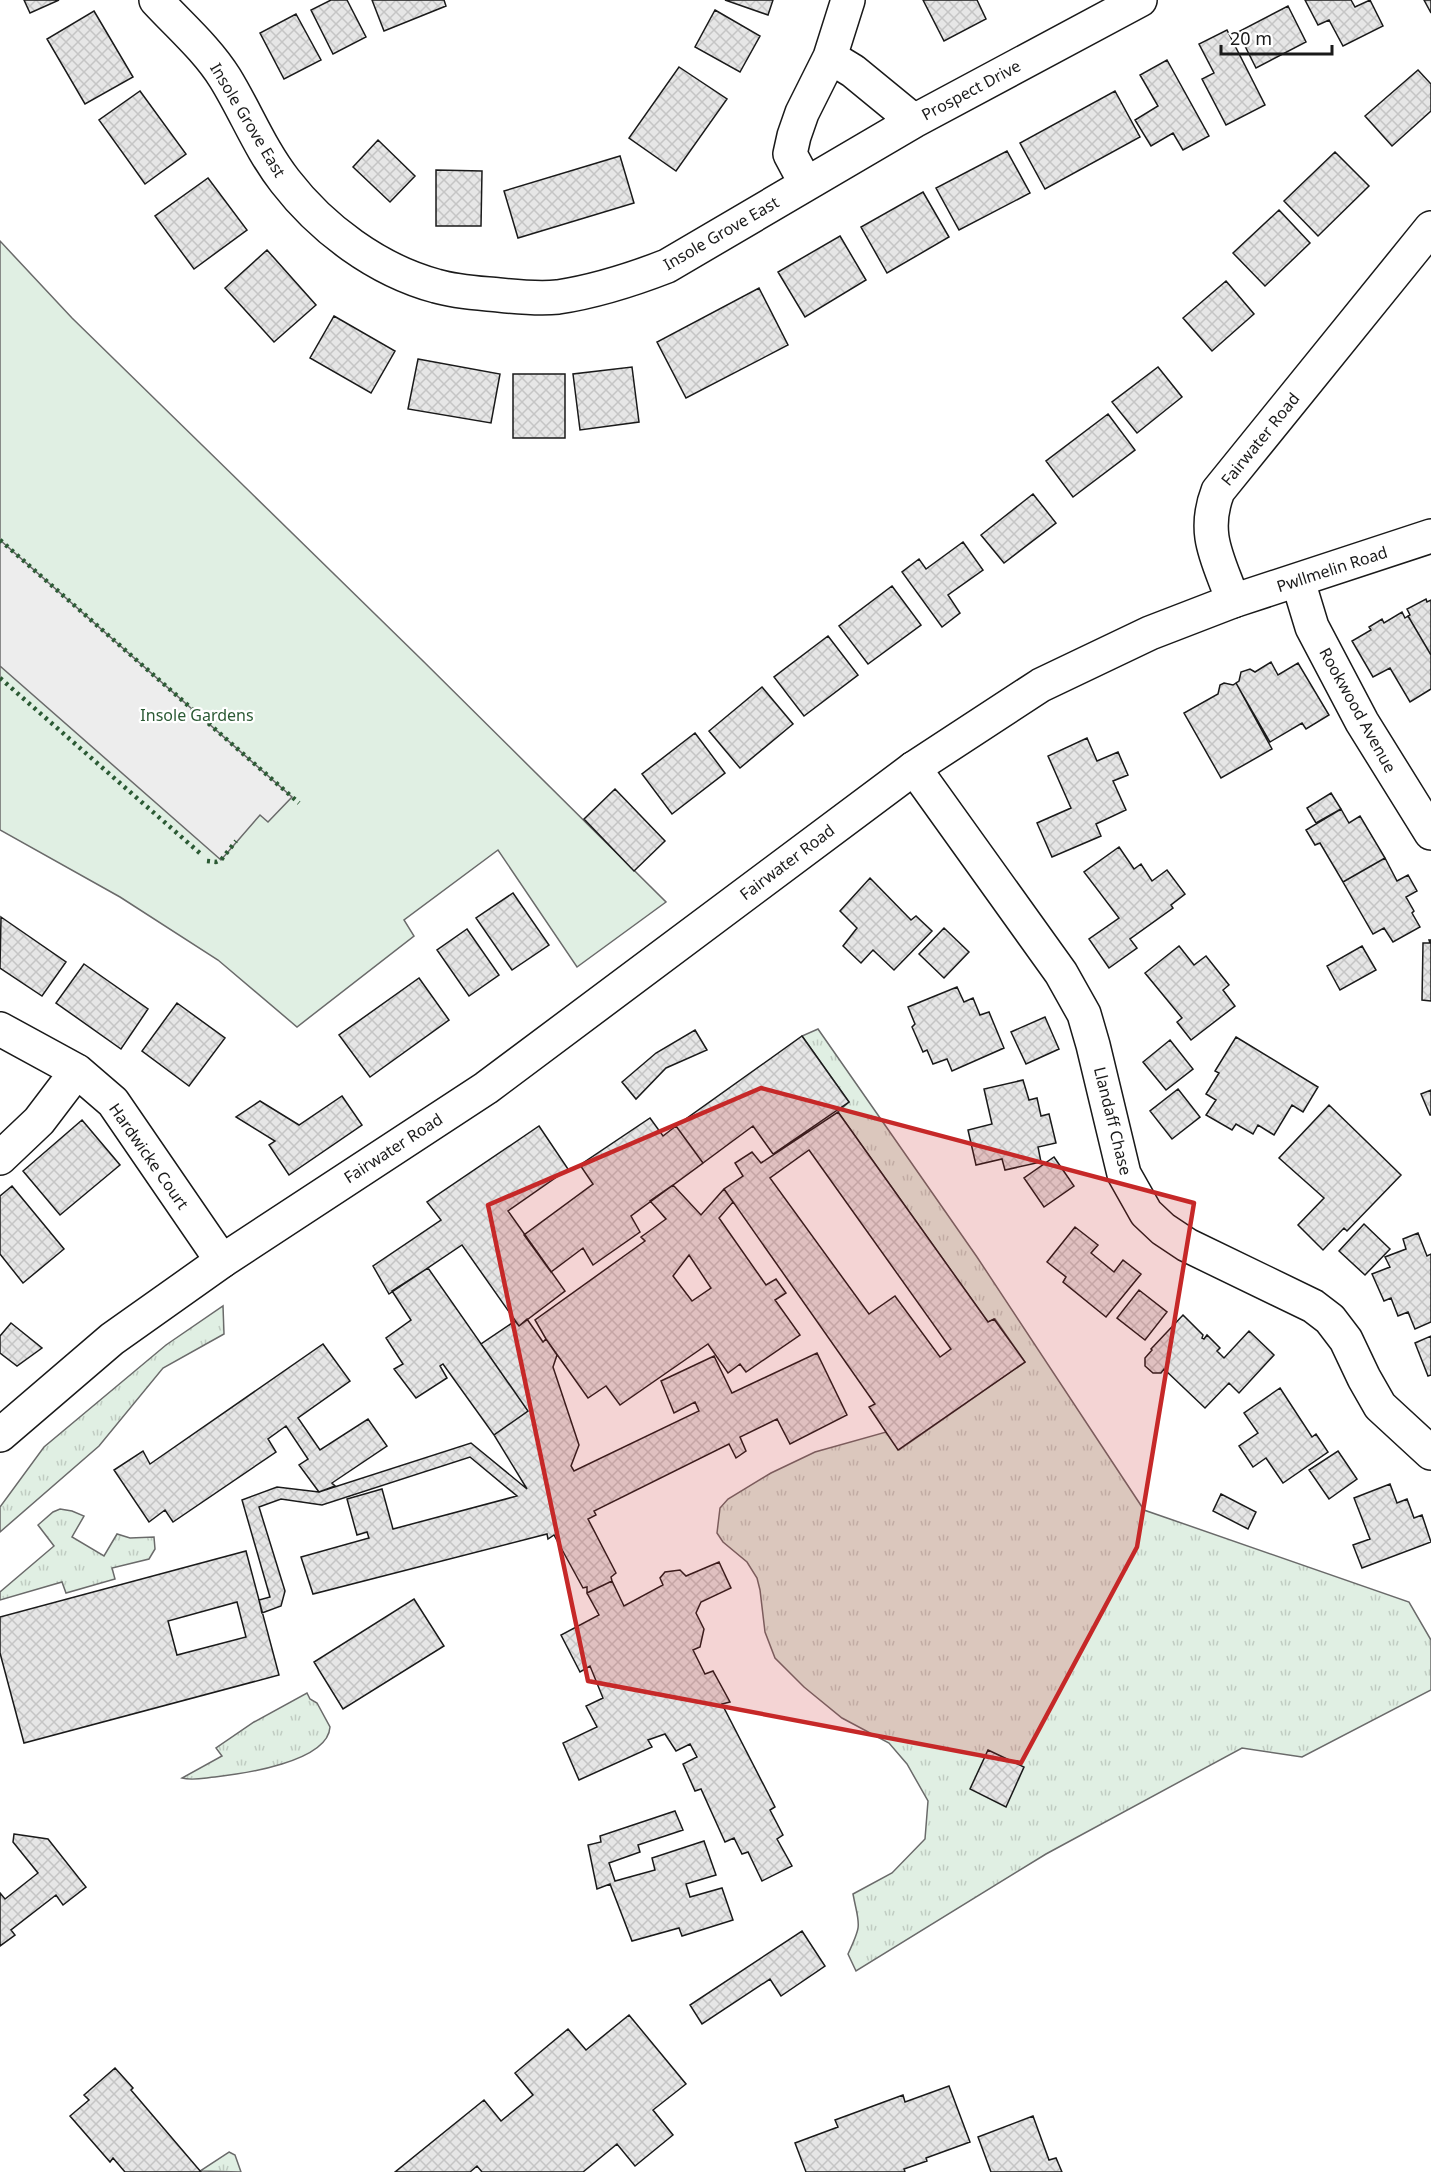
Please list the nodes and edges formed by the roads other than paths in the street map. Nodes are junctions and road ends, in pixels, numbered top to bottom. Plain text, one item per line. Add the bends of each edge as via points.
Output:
1 (848, 0) edge
2 (1140, 0) edge
3 (175, 7) edge
4 (830, 57) junction
5 (914, 121) junction
6 (806, 184) junction
7 (1431, 228) edge
8 (1431, 536) edge
9 (1298, 581) junction
10 (1233, 601) junction
11 (914, 768) junction
12 (1431, 833) edge
13 (0, 1029) edge
14 (77, 1071) junction
15 (0, 1158) edge
16 (222, 1261) junction
17 (0, 1435) edge
18 (1431, 1454) edge

1 - 4 street
2 - 5 street, Prospect Drive
3 - 6 street, Insole Grove East via 224,77 266,153 308,206 369,256 395,271 438,287 508,296 555,297 597,290 667,266
4 - 5 street via 853,70
4 - 6 street via 802,113 790,154
5 - 6 street, Prospect Drive
7 - 10 street, Fairwater Road via 1218,491 1210,524 1213,545
8 - 9 street, Pwllmelin Road
9 - 10 street, Pwllmelin Road
9 - 12 street, Rookwood Avenue via 1312,627 1351,701
10 - 11 street, Fairwater Road via 1150,633 1041,686
11 - 16 street, Fairwater Road via 486,1088
11 - 18 street, Llandaff Chase via 1061,973 1084,1014 1124,1174 1146,1213 1187,1245 1313,1306 1330,1319 1346,1340 1380,1406
13 - 14 street, Hardwicke Court
14 - 15 street via 39,1121
14 - 16 street, Hardwicke Court via 113,1102
16 - 17 street, Fairwater Road via 112,1339

